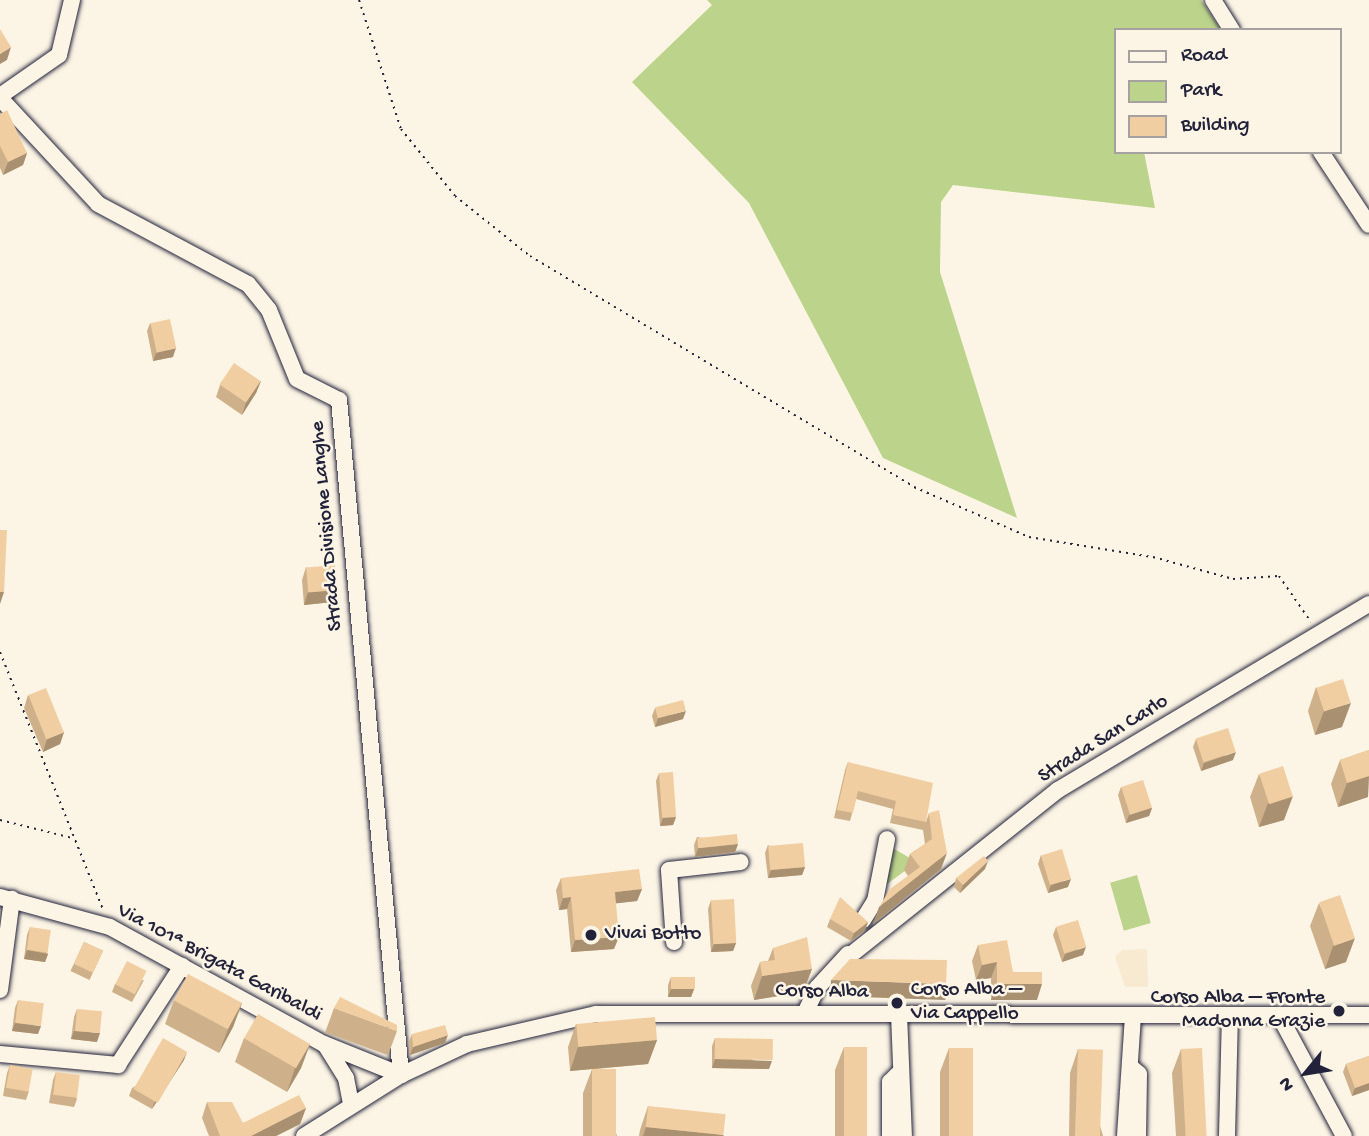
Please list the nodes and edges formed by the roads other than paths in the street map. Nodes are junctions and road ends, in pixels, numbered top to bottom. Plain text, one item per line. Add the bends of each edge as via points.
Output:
1 (72, 0) edge
2 (1213, 0) edge
3 (1231, 28) edge
4 (0, 97) edge
5 (1322, 154) edge
6 (1369, 225) edge
7 (1369, 604) edge
8 (887, 839) dead end
9 (741, 862) dead end
10 (6, 898) edge
11 (863, 920) edge
12 (674, 942) dead end
13 (854, 943) dead end
14 (843, 961) junction
15 (182, 966) junction
16 (0, 990) edge
17 (805, 1013) junction
18 (899, 1014) junction
19 (1230, 1014) junction
20 (1133, 1015) junction
21 (1279, 1015) junction
22 (1369, 1015) edge
23 (324, 1044) junction
24 (0, 1054) edge
25 (1132, 1068) junction
26 (401, 1074) junction
27 (898, 1074) junction
28 (351, 1103) junction
29 (304, 1136) edge
30 (890, 1136) edge
31 (904, 1136) edge
32 (1125, 1136) edge
33 (1139, 1136) edge
34 (1227, 1136) edge
35 (1344, 1136) edge

1 - 4 street via 59,55
2 - 3 street
4 - 26 street, Strada Divisione Langhe via 98,204 248,284 269,310 297,379 339,400
5 - 6 street
7 - 14 street, Strada San Carlo via 1058,790
8 - 11 street via 875,901
9 - 12 street via 668,870
10 - 15 street, Via 101ª Brigata Garibaldi via 110,927
10 - 16 street
13 - 14 street, Strada San Carlo
14 - 17 street, Strada San Carlo via 817,988
15 - 23 street, Via 101ª Brigata Garibaldi
15 - 24 street via 118,1065
17 - 18 street, Corso Alba
17 - 26 street, Corso Alba via 596,1014 507,1031
18 - 20 street, Corso Alba
18 - 27 street
19 - 20 street, Corso Alba
19 - 21 street, Corso Alba
19 - 34 street
20 - 25 street
21 - 22 street, Corso Alba
21 - 35 street
23 - 26 street, Via 101ª Brigata Garibaldi
23 - 28 street, Via 101ª Brigata Garibaldi via 346,1078
25 - 32 street via 1126,1073
25 - 33 street via 1139,1074
26 - 28 street, Corso Alba
27 - 30 street via 890,1082
27 - 31 street
28 - 29 street, Corso Alba

